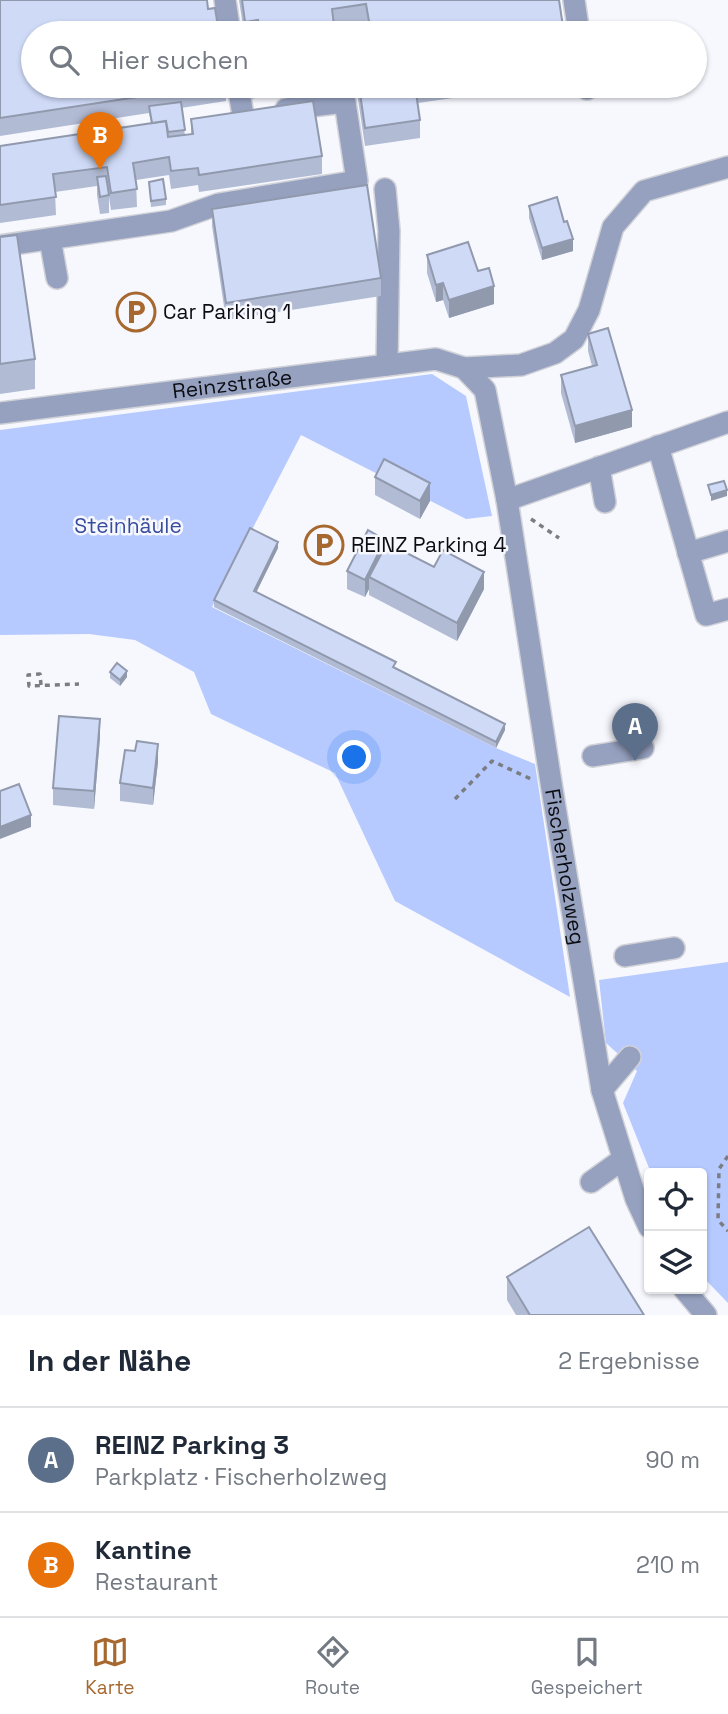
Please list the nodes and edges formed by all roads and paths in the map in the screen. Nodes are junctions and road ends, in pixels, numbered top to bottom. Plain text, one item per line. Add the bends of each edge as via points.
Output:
1 (225, 0) edge
2 (574, 0) edge
3 (228, 21) edge
4 (577, 21) edge
5 (240, 98) edge
6 (243, 115) junction
7 (219, 118) edge
8 (728, 167) edge
9 (385, 189) dead end
10 (50, 239) junction
11 (0, 246) edge
12 (57, 278) dead end
13 (387, 365) junction
14 (464, 368) junction
15 (0, 413) edge
16 (728, 422) edge
17 (658, 446) junction
18 (599, 467) junction
19 (507, 500) junction
20 (605, 502) dead end
21 (728, 541) edge
22 (688, 553) junction
23 (728, 609) edge
24 (79, 684) dead end
25 (41, 685) junction
26 (643, 748) dead end
27 (593, 756) dead end
28 (552, 789) junction
29 (455, 799) dead end
30 (674, 948) dead end
31 (625, 956) dead end
32 (631, 1057) dead end
33 (602, 1090) junction
34 (728, 1156) edge
35 (623, 1159) junction
36 (591, 1182) dead end
37 (644, 1216) edge
38 (728, 1231) edge
39 (688, 1294) edge
40 (706, 1315) edge

1 - 3 street
2 - 4 street
5 - 6 street
6 - 7 street
6 - 10 street via 345,102 357,181 219,204 171,221
8 - 14 street, Reinzstraße via 644,191 613,227 589,310 574,339 555,353 521,365
9 - 13 street via 389,231
10 - 11 street
10 - 12 street
13 - 14 street, Reinzstraße via 436,359
13 - 15 street, Reinzstraße
14 - 19 street, Fischerholzweg via 485,390
16 - 17 street
17 - 18 street
17 - 22 street
18 - 19 street
18 - 20 street
19 - 28 street, Fischerholzweg
21 - 22 street
22 - 23 street via 706,615
24 - 25 path
25 - 25 path via 40,674 28,676 29,686
26 - 27 street
28 - 29 path via 492,761
28 - 33 street, Fischerholzweg
30 - 31 street
32 - 33 street
33 - 35 street, Fischerholzweg
34 - 38 path via 719,1169 719,1220
35 - 36 street
35 - 37 street, Fischerholzweg
39 - 40 street

